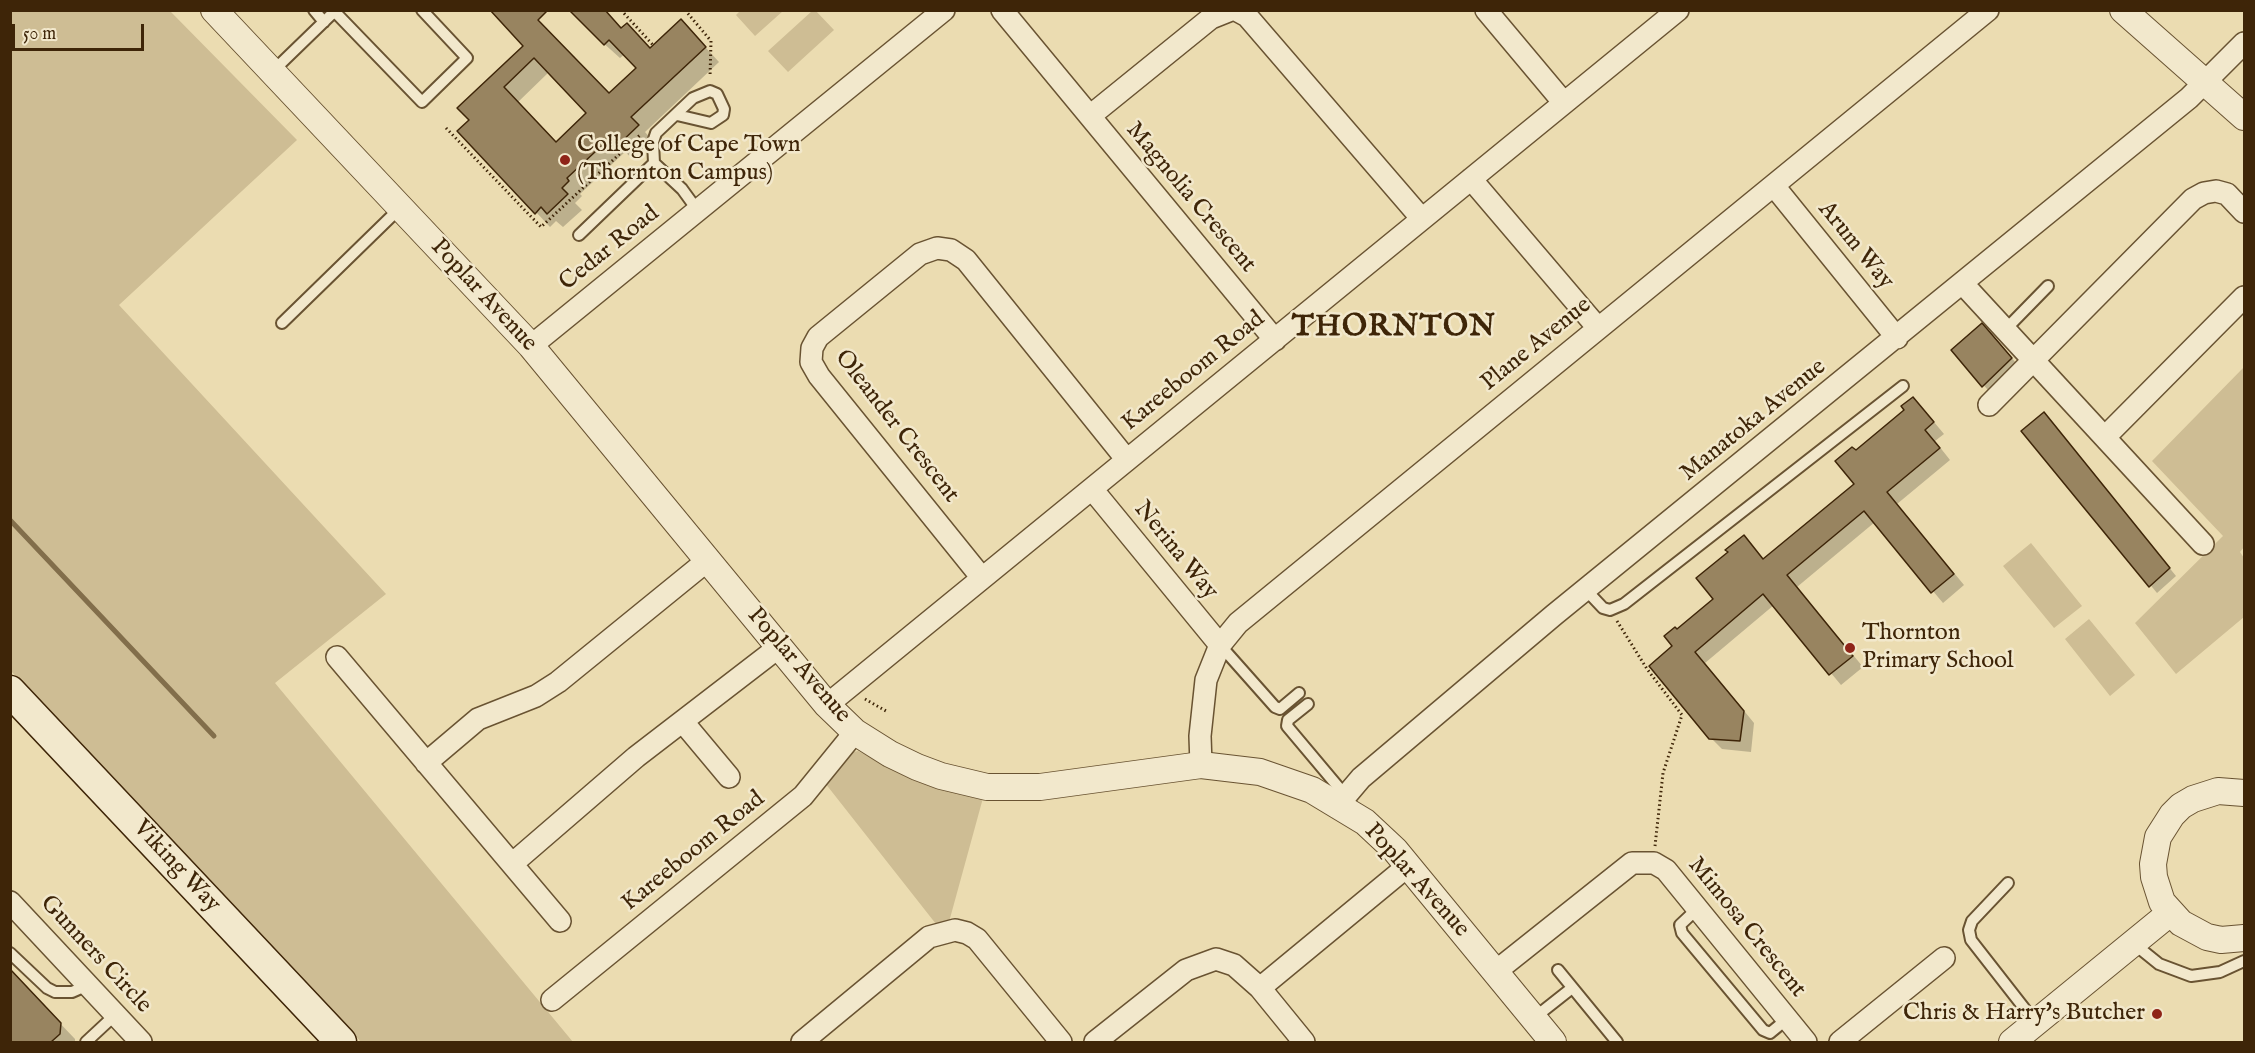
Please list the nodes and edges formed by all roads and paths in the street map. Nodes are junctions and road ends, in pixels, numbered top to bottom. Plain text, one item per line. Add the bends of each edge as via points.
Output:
1 (214, 10) edge
2 (314, 10) edge
3 (422, 10) edge
4 (621, 10) edge
5 (685, 10) edge
6 (944, 10) edge
7 (1002, 10) edge
8 (1231, 10) edge
9 (1236, 10) edge
10 (1486, 10) edge
11 (1678, 10) edge
12 (2123, 10) edge
13 (336, 11) edge
14 (1981, 13) edge
15 (324, 22) junction
16 (2244, 43) edge
17 (653, 45) dead end
18 (272, 72) junction
19 (2205, 82) junction
20 (710, 91) junction
21 (1564, 103) junction
22 (676, 115) junction
23 (1090, 116) junction
24 (2244, 117) edge
25 (446, 128) dead end
26 (655, 137) junction
27 (654, 163) junction
28 (1471, 179) junction
29 (1774, 186) junction
30 (400, 208) junction
31 (698, 211) junction
32 (2244, 212) edge
33 (1422, 219) junction
34 (579, 235) dead end
35 (1963, 284) junction
36 (2048, 286) dead end
37 (2244, 297) edge
38 (282, 323) dead end
39 (1598, 328) junction
40 (2006, 329) junction
41 (1897, 338) junction
42 (1275, 339) junction
43 (531, 346) junction
44 (2033, 358) junction
45 (1903, 386) dead end
46 (1989, 405) dead end
47 (2106, 436) junction
48 (1126, 460) junction
49 (1092, 489) junction
50 (2203, 544) dead end
51 (708, 560) junction
52 (982, 578) junction
53 (1586, 590) junction
54 (1610, 610) junction
55 (1220, 645) junction
56 (779, 647) junction
57 (337, 657) dead end
58 (10, 692) edge
59 (1299, 693) dead end
60 (855, 694) dead end
61 (1308, 704) dead end
62 (827, 705) junction
63 (886, 711) dead end
64 (683, 722) junction
65 (855, 732) junction
66 (426, 762) junction
67 (1201, 765) junction
68 (729, 777) dead end
69 (2244, 793) edge
70 (1342, 799) junction
71 (1654, 863) junction
72 (512, 864) junction
73 (1409, 866) junction
74 (2008, 883) dead end
75 (10, 902) edge
76 (2170, 913) junction
77 (560, 921) dead end
78 (2244, 938) edge
79 (2133, 943) junction
80 (10, 953) edge
81 (1944, 958) dead end
82 (2244, 961) edge
83 (1558, 970) dead end
84 (1495, 972) junction
85 (88, 985) junction
86 (1260, 988) junction
87 (1572, 988) junction
88 (552, 1000) dead end
89 (115, 1015) junction
90 (1533, 1018) junction
91 (2036, 1023) junction
92 (86, 1042) edge
93 (141, 1042) edge
94 (341, 1042) edge
95 (802, 1042) edge
96 (1061, 1042) edge
97 (1095, 1042) edge
98 (1304, 1042) edge
99 (1553, 1042) edge
100 (1617, 1042) edge
101 (1806, 1042) edge
102 (1840, 1042) edge
103 (2012, 1042) edge

1 - 18 street, Poplar Avenue
2 - 15 lane
3 - 13 lane via 467,58 422,102
4 - 17 path
5 - 20 path via 711,41
6 - 31 street, Cedar Road
7 - 23 street, Magnolia Crescent
8 - 23 street, Magnolia Crescent via 1210,18
9 - 33 street via 1247,16
10 - 21 street
11 - 21 street, Kareeboom Road
12 - 19 street
13 - 15 lane
14 - 29 street, Plane Avenue
15 - 18 lane
16 - 19 street, Manatoka Avenue
18 - 30 street, Poplar Avenue
19 - 24 street
19 - 35 street, Manatoka Avenue
20 - 22 lane via 693,98
20 - 22 lane via 722,101 723,115 718,120 702,122
21 - 28 street, Kareeboom Road
22 - 26 lane
23 - 42 street, Magnolia Crescent
25 - 26 path via 541,227 637,135
26 - 27 lane
27 - 31 lane via 682,189
27 - 34 lane
28 - 33 street, Kareeboom Road
28 - 39 street
29 - 39 street, Plane Avenue
29 - 41 street, Arum Way
30 - 38 lane
30 - 43 street, Poplar Avenue
31 - 43 street, Cedar Road
32 - 44 street via 2227,194 2216,191 2193,199
33 - 42 street, Kareeboom Road
35 - 40 street
35 - 41 street, Manatoka Avenue
36 - 40 lane
37 - 47 street
39 - 55 street, Plane Avenue via 1238,622
40 - 44 street
41 - 53 street, Manatoka Avenue
42 - 48 street, Kareeboom Road
43 - 51 street, Poplar Avenue
44 - 46 street
44 - 47 street
45 - 54 lane via 1633,597
47 - 50 street
48 - 49 street, Kareeboom Road
48 - 52 street, Oleander Crescent via 966,260 951,250 937,248 920,254 818,337 811,362 819,376
49 - 52 street, Kareeboom Road
49 - 55 street, Nerina Way
51 - 56 street, Poplar Avenue
51 - 66 street via 558,682 530,699 489,712
52 - 62 street, Kareeboom Road
53 - 54 lane
53 - 70 street, Manatoka Avenue via 1361,778
54 - 71 path via 1682,716 1663,774
55 - 59 lane via 1275,708 1280,709
55 - 67 street, Plane Avenue via 1206,680
56 - 62 street, Poplar Avenue
56 - 64 street
57 - 66 street
58 - 94 main road, Viking Way
60 - 63 path
61 - 70 lane via 1288,720 1287,726
62 - 65 street, Poplar Avenue
64 - 68 street
64 - 72 street via 636,757
65 - 67 street, Poplar Avenue via 917,767 987,787 1040,787
65 - 88 street, Kareeboom Road via 790,807
66 - 72 street
67 - 70 street, Poplar Avenue via 1286,779
69 - 76 street via 2205,794 2181,806 2164,826 2152,864 2157,890
70 - 73 street, Poplar Avenue
71 - 84 street, Mimosa Crescent via 1632,863
71 - 101 street, Mimosa Crescent via 1666,870
72 - 77 street
73 - 84 street, Poplar Avenue
73 - 86 street
74 - 91 lane via 1972,921 1969,930 1971,940
75 - 85 street, Gunners Circle
76 - 78 street via 2193,932 2207,937
76 - 79 street
79 - 82 lane via 2159,964 2191,976 2220,972
79 - 91 street
80 - 85 lane via 55,993 72,993
81 - 102 street
83 - 87 lane
84 - 90 street, Poplar Avenue
85 - 89 street, Gunners Circle
86 - 97 street via 1234,965 1216,959 1199,963
86 - 98 street
87 - 90 lane
87 - 100 lane
89 - 92 lane
89 - 93 street, Gunners Circle
90 - 99 street, Poplar Avenue
91 - 103 street
95 - 96 street via 929,937 955,930 977,939

